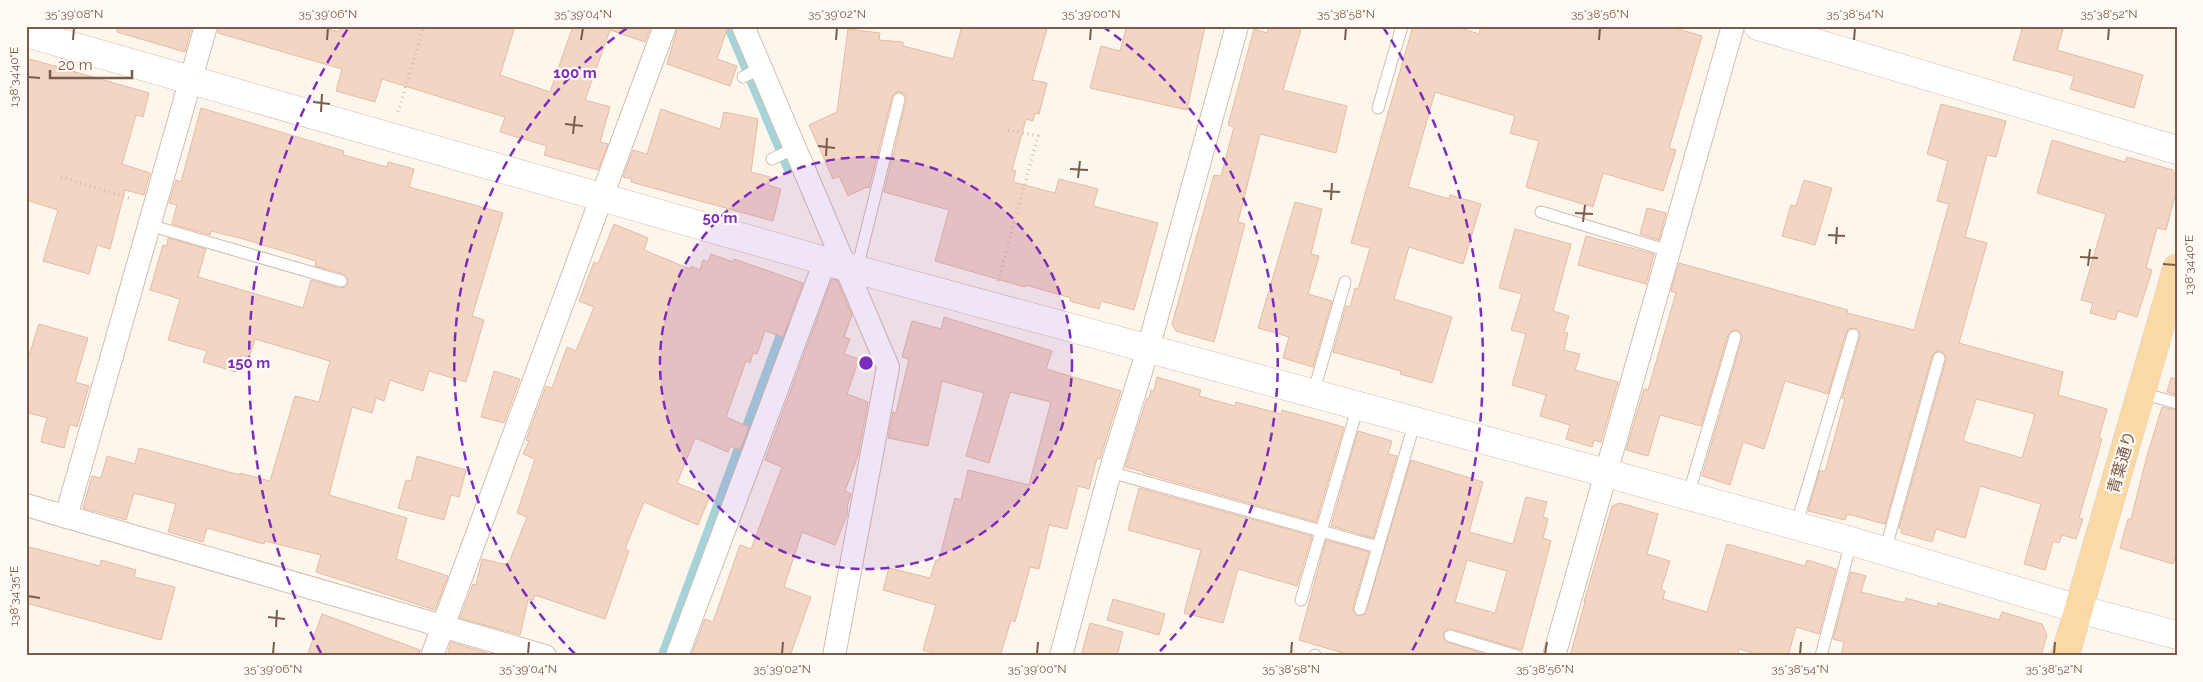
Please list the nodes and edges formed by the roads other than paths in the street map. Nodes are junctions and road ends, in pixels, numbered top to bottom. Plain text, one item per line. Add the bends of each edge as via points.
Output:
1 (206, 26) edge
2 (665, 26) edge
3 (742, 26) edge
4 (1237, 26) edge
5 (1402, 26) edge
6 (1733, 26) edge
7 (1758, 26) edge
8 (26, 33) edge
9 (191, 79) junction
10 (899, 99) dead end
11 (1378, 108) dead end
12 (792, 150) junction
13 (2177, 150) edge
14 (772, 159) dead end
15 (601, 197) junction
16 (1542, 212) dead end
17 (152, 215) junction
18 (1669, 251) junction
19 (843, 266) junction
20 (2177, 268) edge
21 (342, 281) dead end
22 (1345, 282) dead end
23 (1853, 335) dead end
24 (1735, 337) dead end
25 (1148, 349) junction
26 (1939, 358) dead end
27 (2141, 392) junction
28 (1313, 394) junction
29 (2177, 403) edge
30 (1358, 406) junction
31 (1415, 421) junction
32 (1110, 472) junction
33 (1606, 473) junction
34 (1688, 496) junction
35 (26, 506) edge
36 (66, 517) junction
37 (1796, 526) junction
38 (1321, 532) junction
39 (1851, 541) junction
40 (1378, 547) junction
41 (1885, 552) junction
42 (1302, 600) dead end
43 (1360, 609) dead end
44 (2078, 609) junction
45 (444, 626) junction
46 (2177, 635) edge
47 (1450, 636) dead end
48 (432, 656) edge
49 (545, 656) edge
50 (677, 656) edge
51 (834, 656) edge
52 (1061, 656) edge
53 (1517, 656) edge
54 (1554, 656) edge
55 (1820, 656) edge
56 (2065, 656) edge

1 - 9 street
2 - 15 street
3 - 12 street via 753,72
4 - 25 street
5 - 11 lane
6 - 18 street
7 - 13 street
8 - 9 street
9 - 15 street
9 - 17 street
10 - 19 lane
12 - 14 lane
12 - 19 street
15 - 19 street
15 - 45 street
16 - 18 lane
17 - 21 lane
17 - 36 street
18 - 33 street
19 - 25 street
19 - 50 street
19 - 51 street via 888,367
20 - 27 main road, 青葉通り
22 - 28 lane
23 - 37 lane
24 - 34 lane
25 - 28 street
25 - 32 street
26 - 41 lane
27 - 29 lane
27 - 44 main road, 青葉通り
28 - 30 street
30 - 31 street
30 - 38 lane
31 - 33 street
31 - 40 lane
32 - 38 lane
32 - 52 street
33 - 34 street
33 - 54 street
34 - 37 street
35 - 36 street
36 - 45 street
37 - 39 street
38 - 40 lane
38 - 42 lane
39 - 41 street
39 - 55 lane
40 - 43 lane
41 - 44 street
44 - 46 street
44 - 56 main road, 青葉通り
45 - 48 street
45 - 49 street
47 - 53 lane

